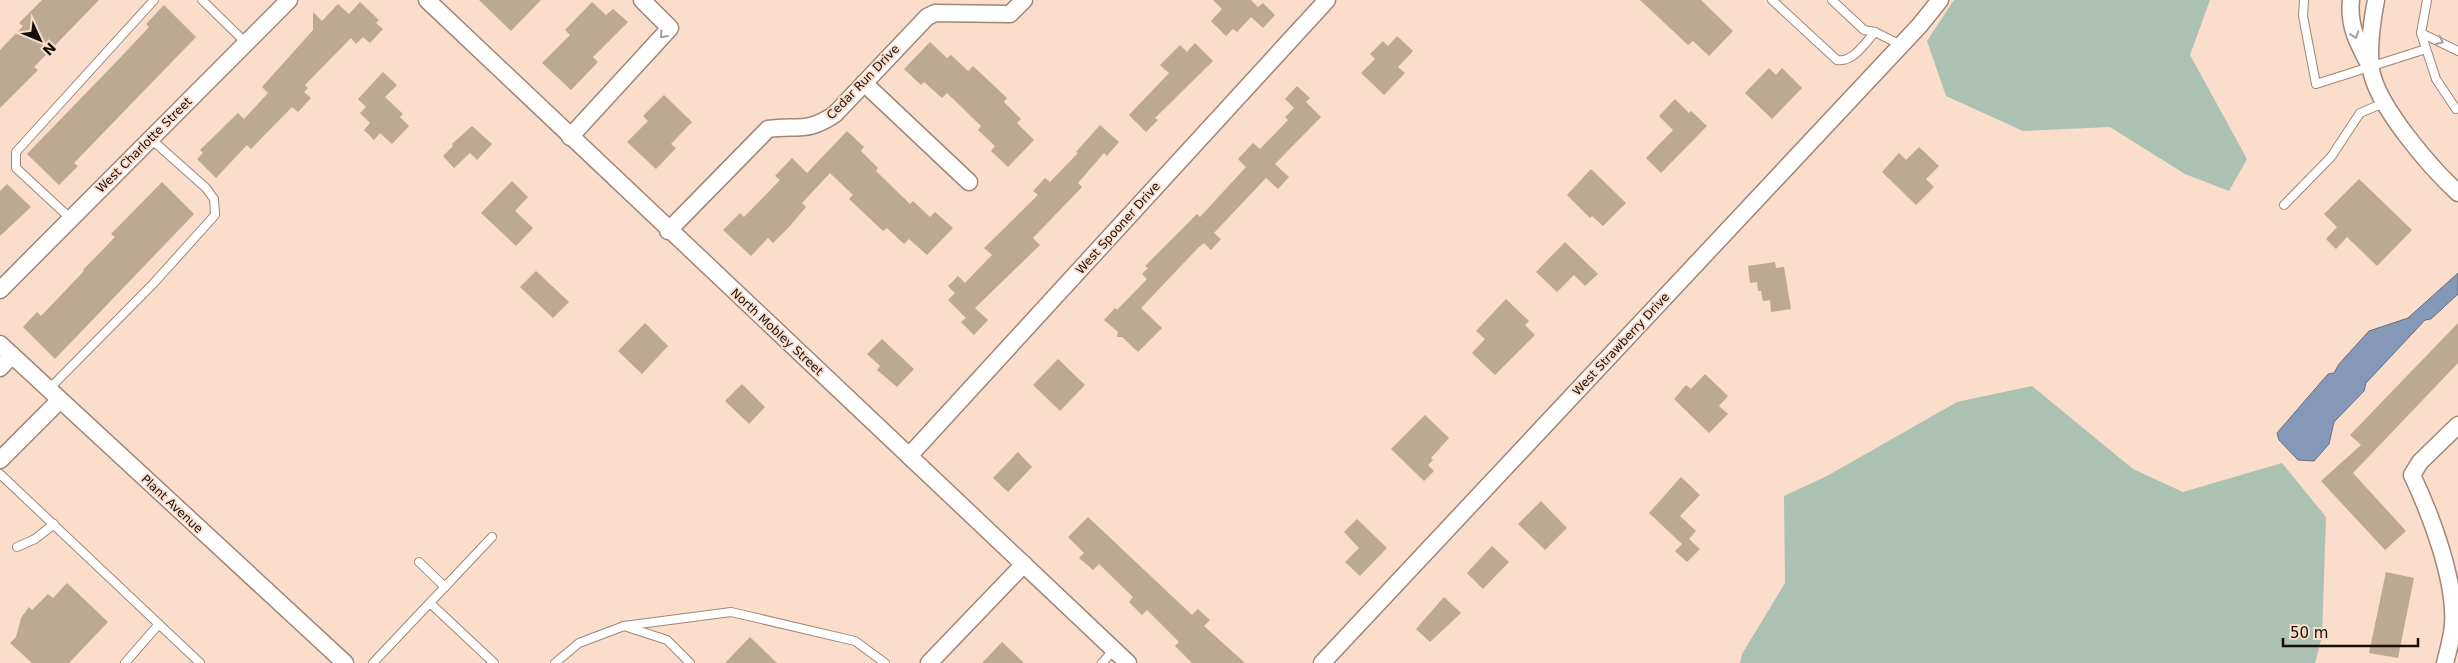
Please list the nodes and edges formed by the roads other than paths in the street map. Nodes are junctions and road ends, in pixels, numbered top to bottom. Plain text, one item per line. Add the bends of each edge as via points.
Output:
1 (154, 0) edge
2 (202, 0) edge
3 (289, 0) edge
4 (642, 0) edge
5 (1024, 0) edge
6 (1326, 0) edge
7 (1772, 0) edge
8 (1832, 0) edge
9 (1940, 0) edge
10 (2304, 0) edge
11 (2351, 0) edge
12 (2376, 0) edge
13 (2427, 0) edge
14 (433, 2) edge
15 (1875, 32) junction
16 (2421, 33) junction
17 (246, 43) junction
18 (1901, 45) junction
19 (2426, 49) junction
20 (2458, 51) edge
21 (2371, 68) junction
22 (864, 83) junction
23 (2386, 102) junction
24 (2456, 109) dead end
25 (570, 137) junction
26 (151, 139) junction
27 (969, 182) dead end
28 (2458, 193) edge
29 (2284, 205) dead end
30 (71, 219) junction
31 (668, 231) junction
32 (0, 290) edge
33 (0, 344) edge
34 (12, 355) junction
35 (0, 368) edge
36 (54, 395) junction
37 (2458, 425) edge
38 (909, 456) junction
39 (0, 460) edge
40 (0, 474) edge
41 (54, 524) junction
42 (492, 537) dead end
43 (17, 547) dead end
44 (419, 562) dead end
45 (1024, 564) junction
46 (445, 587) junction
47 (430, 603) junction
48 (159, 624) junction
49 (624, 626) junction
50 (1114, 650) junction
51 (125, 663) edge
52 (200, 663) edge
53 (345, 663) edge
54 (373, 663) edge
55 (494, 663) edge
56 (555, 663) edge
57 (690, 663) edge
58 (885, 663) edge
59 (929, 663) edge
60 (1102, 663) edge
61 (1128, 663) edge
62 (1322, 663) edge
63 (2445, 663) edge

1 - 30 lane via 16,152 16,168
2 - 17 lane
3 - 17 street, West Charlotte Street
4 -> 25 street via 670,28
5 - 22 street, Cedar Run Drive via 1010,14 935,13 927,17
6 - 38 street, West Spooner Drive
7 - 15 lane via 1837,60 1851,58
8 - 15 lane via 1864,30
9 - 18 street, West Strawberry Drive
10 - 21 lane via 2303,16 2316,84
11 -> 21 street via 2354,35
12 - 21 street
13 - 16 lane
14 - 25 street, North Mobley Street
15 - 18 lane
16 - 19 lane
16 -> 20 lane
17 - 26 street, West Charlotte Street
18 - 62 street, West Strawberry Drive
19 - 21 lane
19 - 24 lane via 2436,79
21 - 23 street via 2374,81
22 - 27 street
22 - 31 street, Cedar Run Drive via 821,124 802,129 786,126 768,129
23 - 28 street via 2403,132 2439,176
23 - 29 lane via 2360,113 2331,157
25 - 31 street, North Mobley Street
26 - 30 street, West Charlotte Street
26 - 36 lane via 206,188 214,199 215,215
30 - 32 street, West Charlotte Street
31 - 38 street, North Mobley Street
33 - 34 street, Plant Avenue
34 - 35 street
34 - 36 street, Plant Avenue
36 - 39 street
36 - 53 street, Plant Avenue
37 - 63 street via 2420,462 2412,475 2426,502 2450,585 2453,625
38 - 45 street, North Mobley Street
40 - 41 lane
41 - 43 lane via 35,540
41 - 48 lane
42 - 46 lane
44 - 46 lane
45 - 50 street, North Mobley Street
45 - 59 street
46 - 47 lane
47 - 54 lane
47 - 55 lane
48 - 51 lane
48 - 52 lane
49 - 56 lane via 579,643
49 - 57 lane via 667,640
49 - 58 lane via 731,612 855,640
50 - 60 lane
50 - 61 street, North Mobley Street

